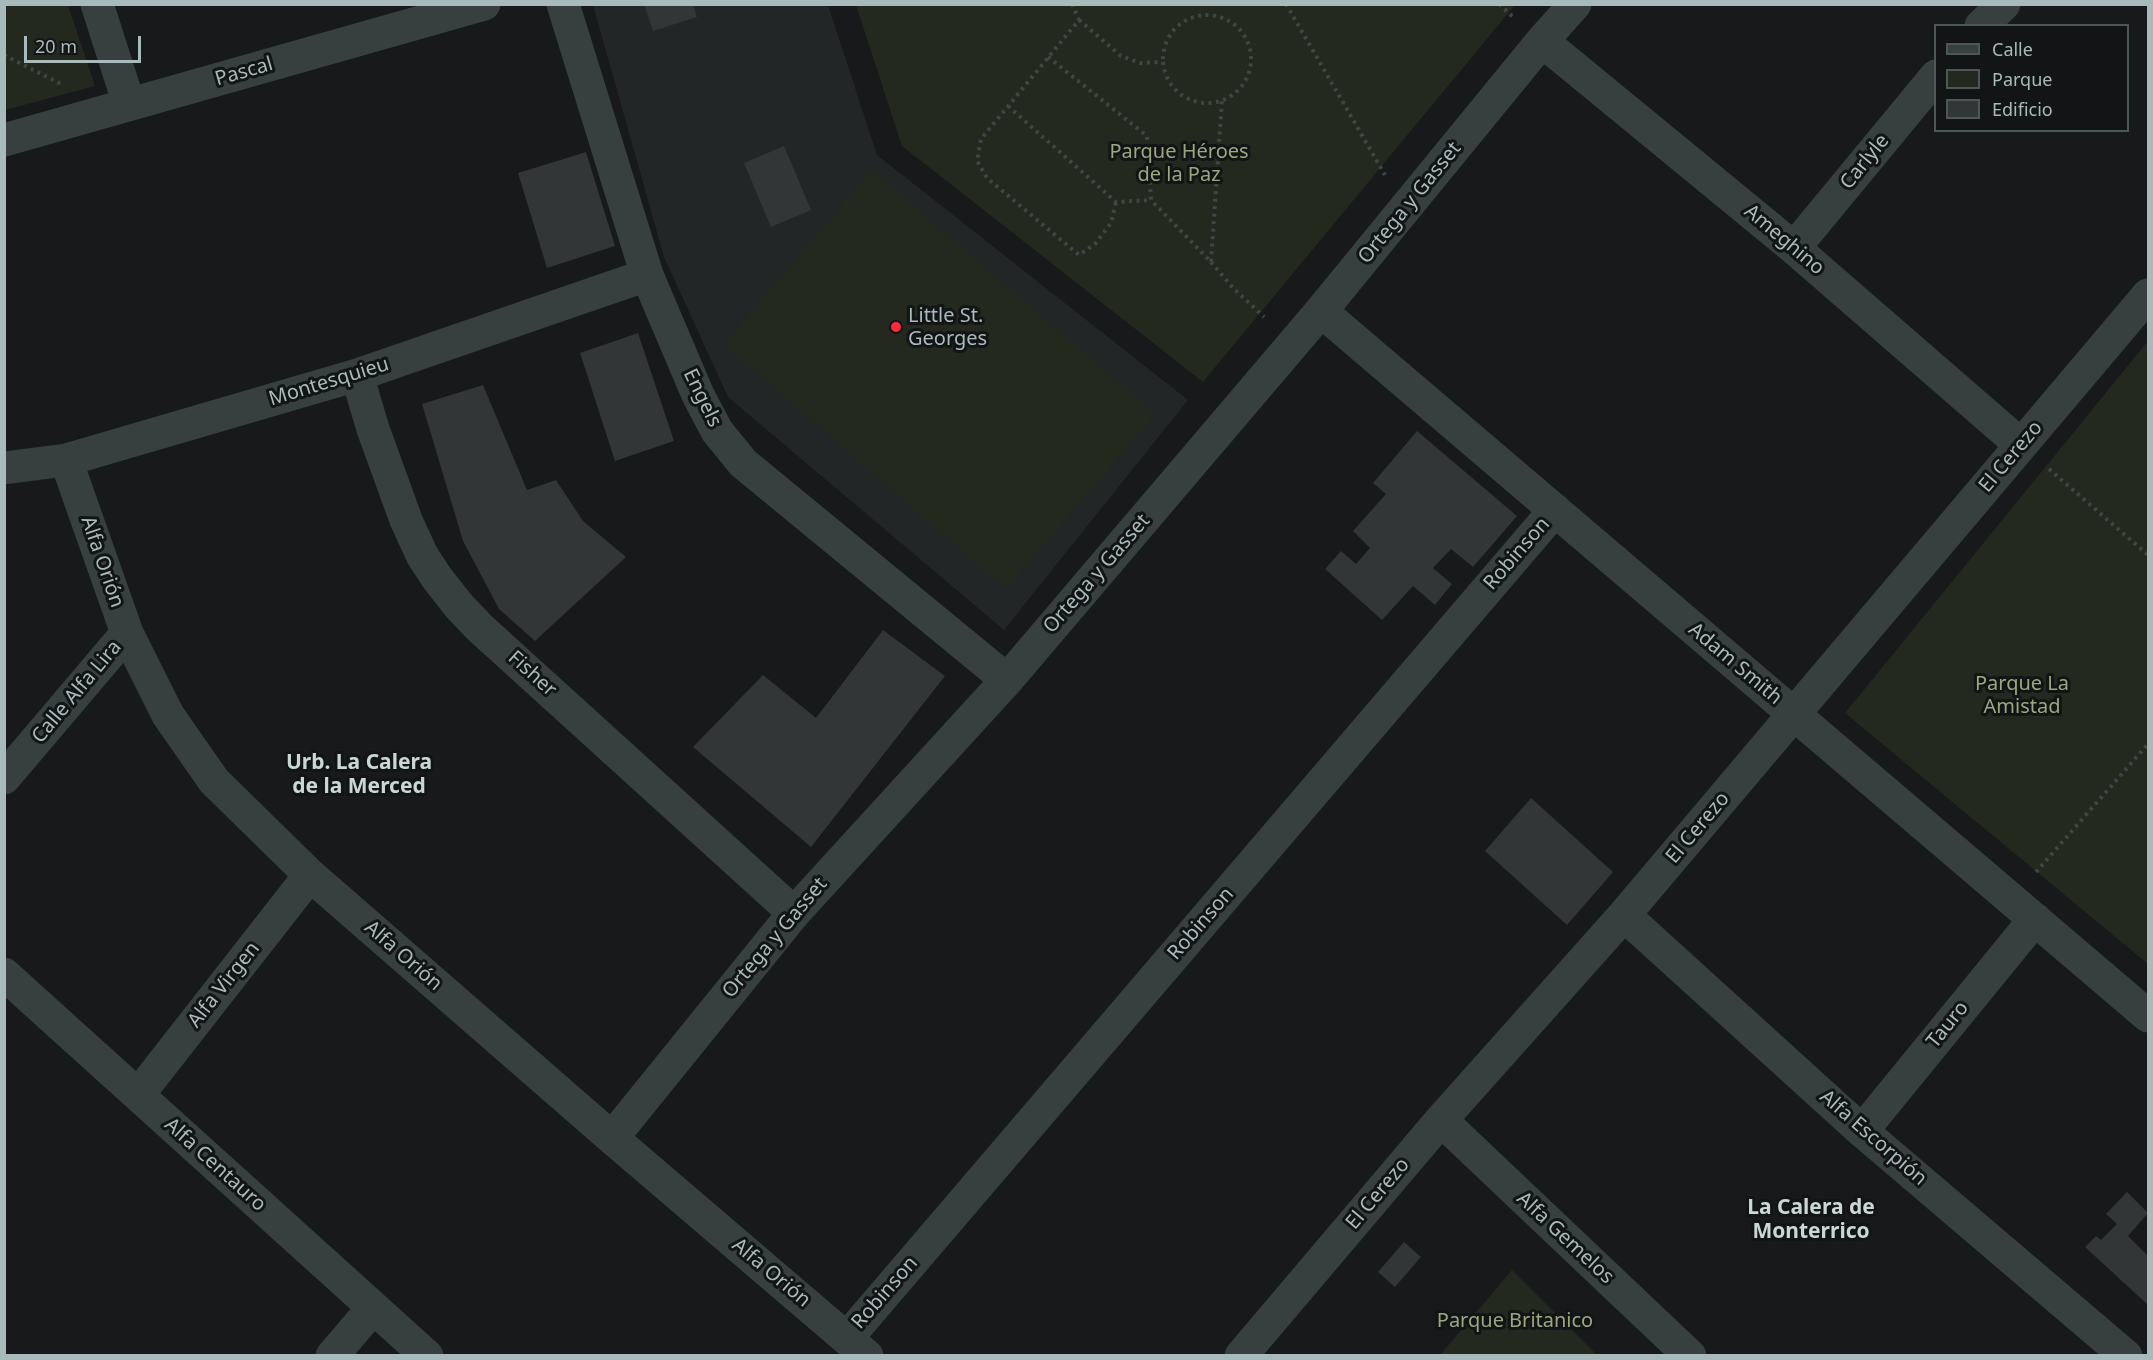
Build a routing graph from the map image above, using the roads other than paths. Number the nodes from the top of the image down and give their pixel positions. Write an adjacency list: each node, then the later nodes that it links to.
1 (97, 4): 9 (street)
2 (483, 4): 9 (street, Pascal)
3 (563, 4): 12 (street, Engels)
4 (1575, 4): 7 (street, Ortega y Gasset)
5 (2004, 4): 6 (street)
6 (1983, 24)
7 (1542, 41): 11 (street, Ameghino); 14 (street, Ortega y Gasset)
8 (1934, 77): 11 (street, Carlyle)
9 (121, 107): 10 (street, Pascal)
10 (4, 140)
11 (1794, 248): 16 (street, Ameghino)
12 (647, 275): 15 (street, Montesquieu); 21 (street, Engels)
13 (2148, 295): 16 (street, El Cerezo)
14 (1322, 311): 19 (street, Adam Smith); 21 (street, Ortega y Gasset)
15 (357, 375): 17 (street, Montesquieu); 26 (street, Fisher)
16 (2021, 445): 22 (street, El Cerezo)
17 (66, 460): 18 (street, Montesquieu); 20 (street, Alfa Orión)
18 (4, 468)
19 (1555, 510): 22 (street, Adam Smith); 35 (street, Robinson)
20 (127, 633): 23 (street, Calle Alfa Lira); 24 (street, Alfa Orión)
21 (1006, 680): 26 (street, Ortega y Gasset)
22 (1794, 713): 25 (street, Adam Smith); 27 (street, El Cerezo)
23 (4, 778)
24 (310, 875): 30 (street, Alfa Virgen); 33 (street, Alfa Orión)
25 (2023, 909): 29 (street, Adam Smith); 32 (street, Tauro)
26 (794, 913): 33 (street, Ortega y Gasset)
27 (1624, 915): 31 (street, El Cerezo); 32 (street, Alfa Escorpión)
28 (4, 974): 30 (street, Alfa Centauro)
29 (2148, 1016)
30 (138, 1095): 34 (street, Alfa Centauro)
31 (1441, 1120): 38 (street, El Cerezo); 39 (street, Alfa Gemelos)
32 (1862, 1131): 40 (street, Alfa Escorpión)
33 (612, 1138): 35 (street, Alfa Orión)
34 (373, 1308): 36 (street); 37 (street, Alfa Centauro)
35 (857, 1347)
36 (332, 1356)
37 (427, 1356)
38 (1241, 1356)
39 (1690, 1356)
40 (2126, 1356)

